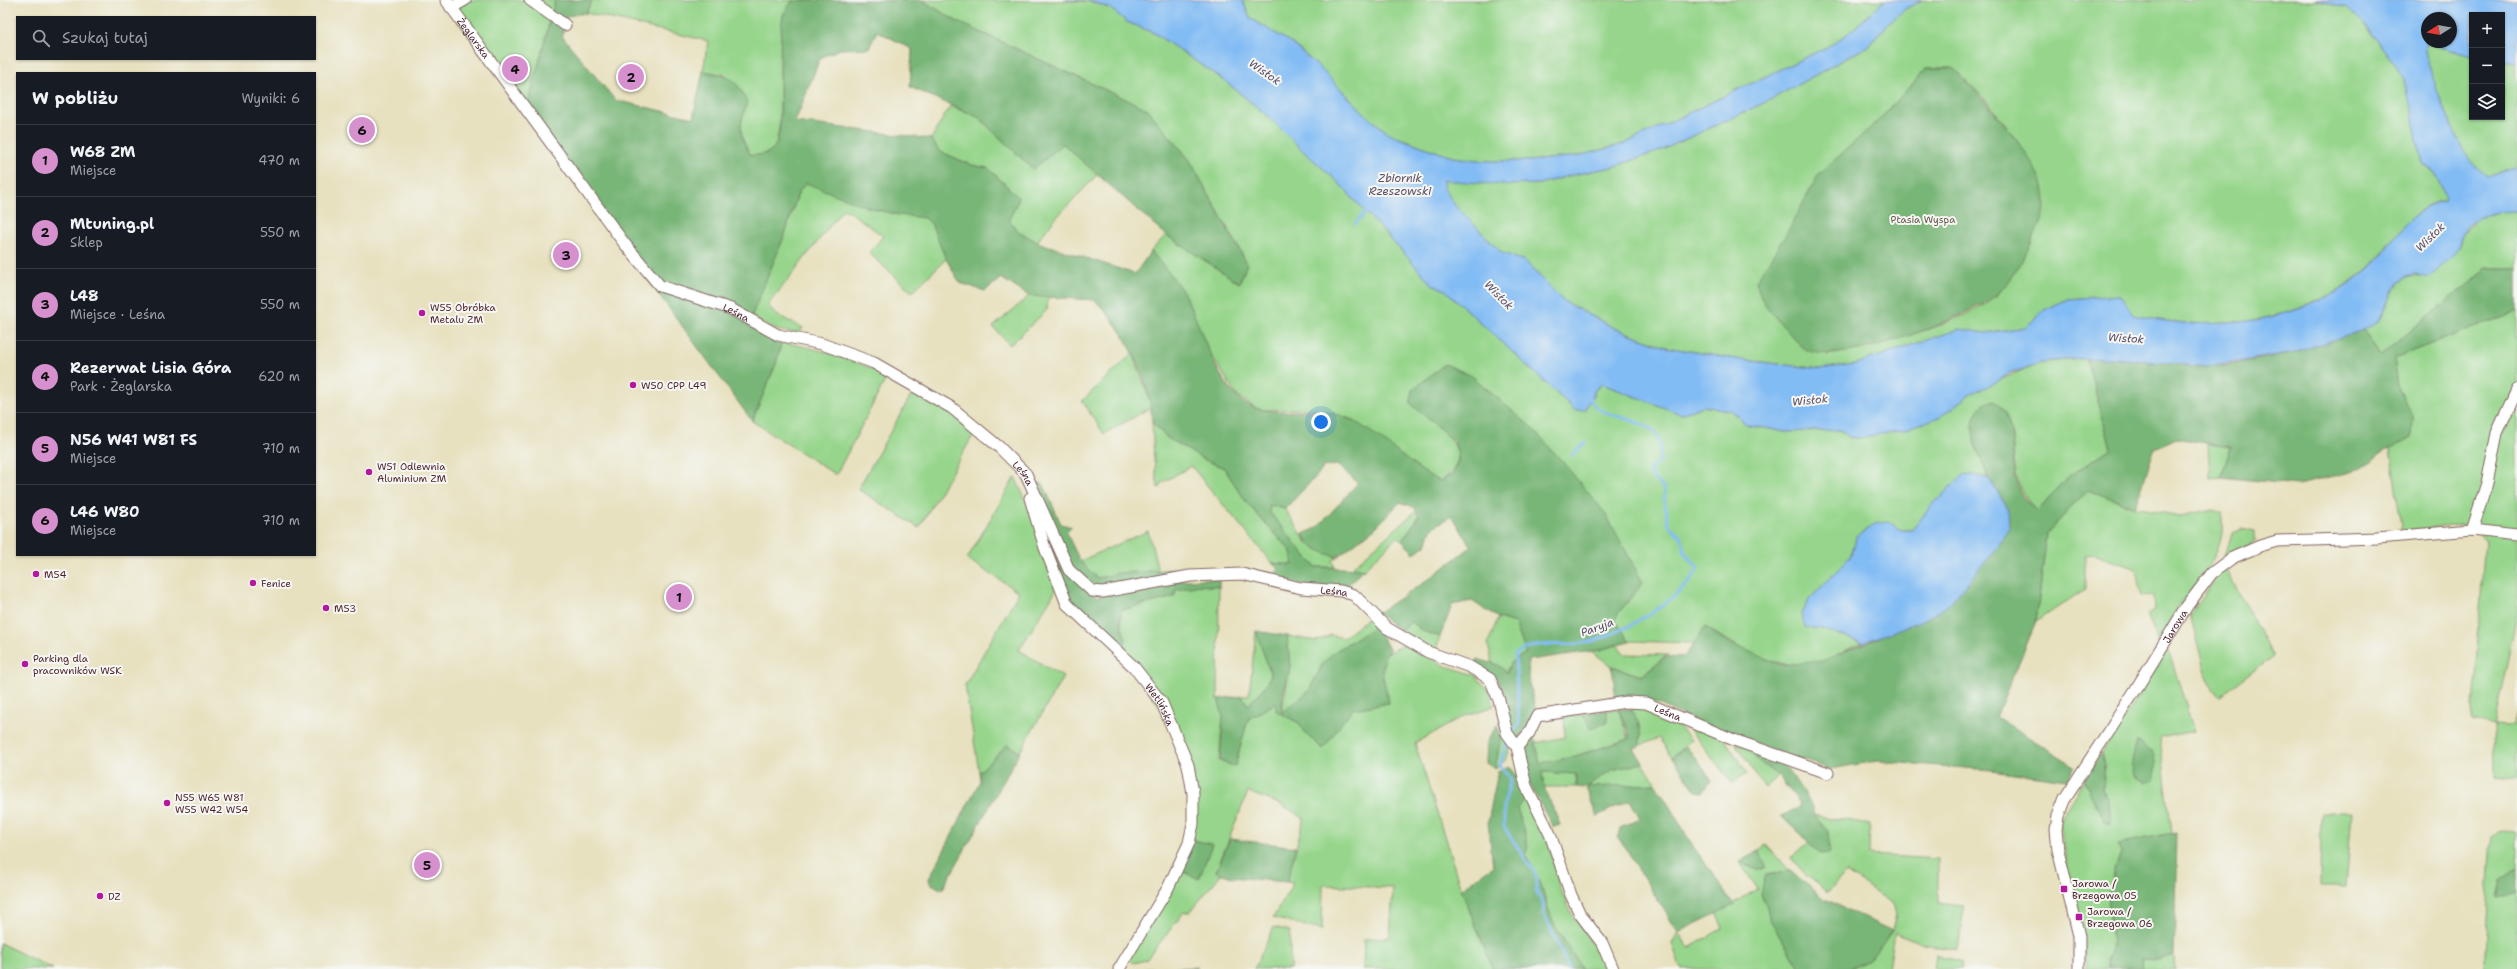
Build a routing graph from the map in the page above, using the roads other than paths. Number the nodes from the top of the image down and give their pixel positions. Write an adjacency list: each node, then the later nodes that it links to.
1 (464, 0): 3 (street, Żeglarska)
2 (530, 0): 4 (street)
3 (449, 4): 5 (street, Żeglarska)
4 (565, 25)
5 (524, 108): 7 (street, Leśna)
6 (2517, 389): 8 (street)
7 (1014, 461): 10 (street, Leśna); 12 (street, Wetlińska)
8 (2472, 530): 9 (street, Jarowa); 14 (street, Jarowa)
9 (2517, 535)
10 (1515, 745): 11 (street, Leśna); 13 (street, Leśna)
11 (1828, 773)
12 (1119, 969)
13 (1613, 969)
14 (2079, 969)

